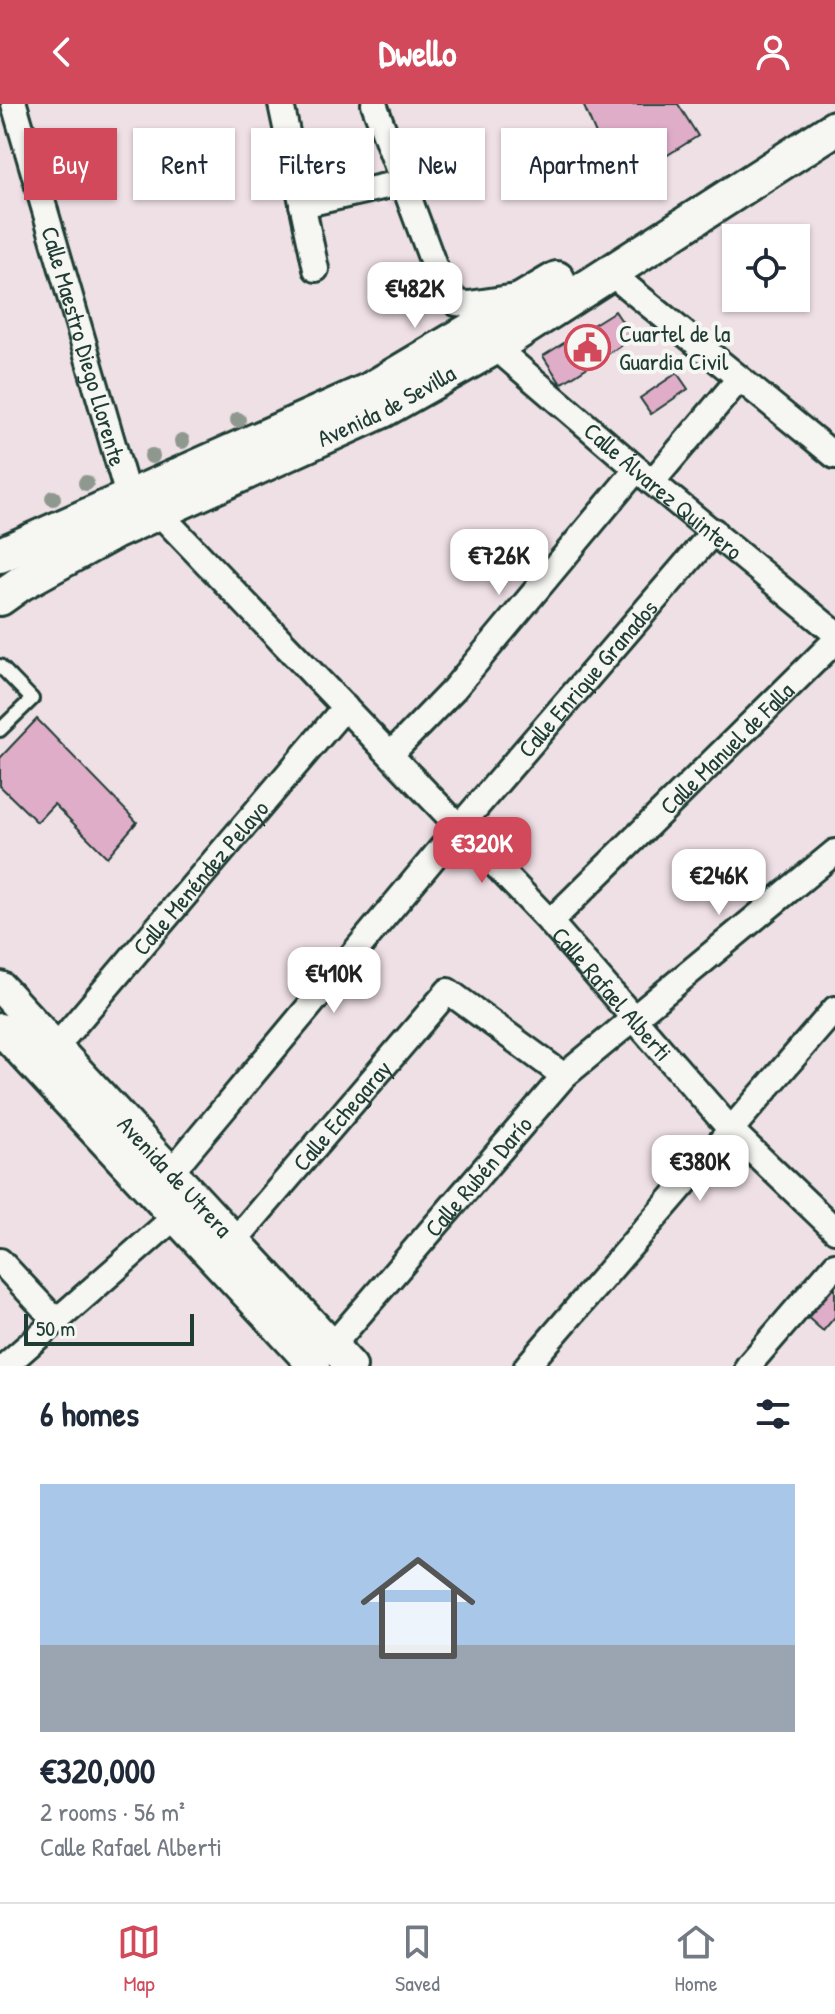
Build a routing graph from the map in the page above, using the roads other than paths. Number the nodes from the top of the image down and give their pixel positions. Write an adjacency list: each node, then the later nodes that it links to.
1 (14, 104): 17 (street, Calle Maestro Diego Llorente)
2 (281, 104): 9 (street)
3 (374, 104): 6 (street)
4 (830, 104): 12 (main road, Avenida de Sevilla)
5 (835, 128): 11 (main road, Avenida de Sevilla)
6 (390, 146)
7 (390, 185): 9 (street)
8 (410, 200): 12 (street)
9 (302, 205): 10 (street)
10 (316, 269)
11 (609, 272): 13 (main road, Avenida de Sevilla); 14 (street)
12 (534, 295): 13 (street); 17 (main road, Avenida de Sevilla)
13 (495, 347): 16 (street, Calle Álvarez Quintero); 18 (main road, Avenida de Sevilla)
14 (739, 379): 15 (street); 16 (street)
15 (835, 456)
16 (645, 476): 19 (street, Calle Álvarez Quintero); 27 (street)
17 (128, 496): 20 (main road, Avenida de Sevilla)
18 (158, 512): 21 (main road, Avenida de Sevilla); 25 (street, Calle Rafael Alberti)
19 (714, 531): 22 (street, Calle Álvarez Quintero); 28 (street, Calle Enrique Granados)
20 (0, 555)
21 (0, 598)
22 (835, 633)
23 (835, 641): 30 (street, Calle Manuel de Falla)
24 (0, 666): 26 (lane)
25 (345, 707): 27 (street, Calle Rafael Alberti); 35 (street, Calle Menéndez Pelayo)
26 (0, 730)
27 (392, 753): 28 (street, Calle Rafael Alberti)
28 (460, 826): 30 (street, Calle Rafael Alberti); 38 (street, Calle Enrique Granados)
29 (835, 852): 33 (street, Calle Rubén Darío)
30 (550, 922): 33 (street, Calle Rafael Alberti)
31 (0, 987): 35 (street, Avenida de Utrera)
32 (835, 1009): 37 (street)
33 (634, 1019): 36 (street, Calle Rubén Darío); 37 (street, Calle Rafael Alberti)
34 (0, 1029): 39 (street, Avenida de Utrera)
35 (55, 1048): 38 (street, Avenida de Utrera)
36 (564, 1076): 41 (street, Calle Echegaray); 45 (street, Calle Rubén Darío)
37 (731, 1130): 40 (street, Calle Rafael Alberti); 47 (street)
38 (171, 1172): 41 (street, Avenida de Utrera)
39 (176, 1216): 44 (street); 45 (street, Avenida de Utrera)
40 (835, 1230)
41 (235, 1240): 45 (street, Avenida de Utrera)
42 (0, 1261): 44 (street)
43 (835, 1265): 48 (street)
44 (56, 1321): 46 (street)
45 (316, 1359)
46 (5, 1366)
47 (527, 1366)
48 (748, 1366)

